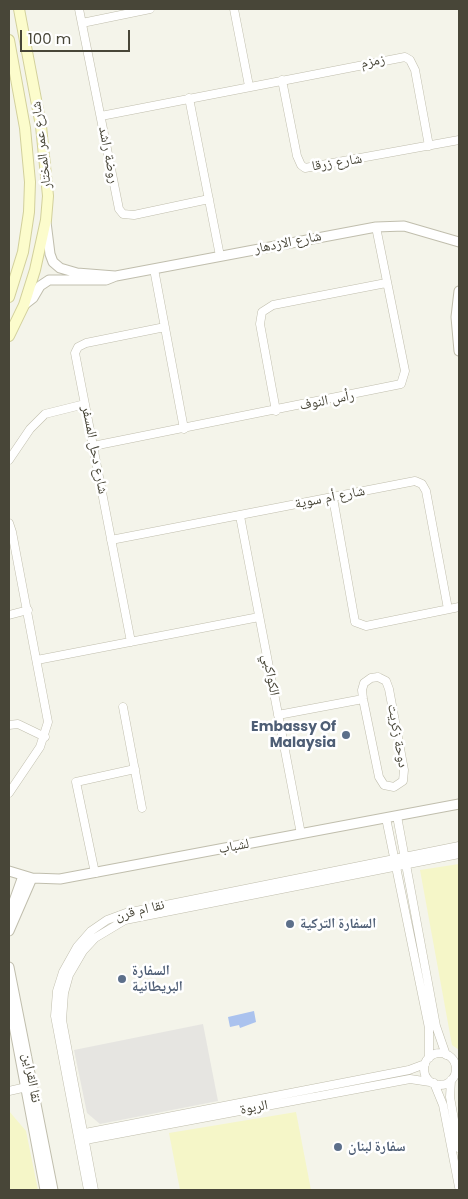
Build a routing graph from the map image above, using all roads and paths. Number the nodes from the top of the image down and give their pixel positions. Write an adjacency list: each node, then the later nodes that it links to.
1 (19, 9): 14 (main road, شارع عمر المختار)
2 (79, 9): 5 (street, روضة راشد)
3 (150, 9): 5 (street)
4 (234, 9): 8 (street)
5 (82, 23): 10 (street, روضة راشد)
6 (9, 40): 22 (main road, شارع عمر المختار)
7 (282, 80): 8 (street, زمزم); 12 (street, شارع زرقا); 12 (street, زمزم)
8 (249, 86): 9 (street, زمزم)
9 (190, 98): 10 (street, زمزم); 13 (street)
10 (101, 116): 13 (street, روضة راشد)
11 (459, 140): 12 (street, شارع زرقا)
12 (429, 146)
13 (209, 199): 17 (street)
14 (46, 220): 19 (street, شارع الازدهار); 23 (main road, شارع عمر المختار)
15 (376, 227): 16 (street, شارع الازدهار); 17 (street, شارع الازدهار); 20 (street, رأس النوف)
16 (459, 242)
17 (220, 256): 18 (street, شارع الازدهار)
18 (154, 269): 19 (street, شارع الازدهار); 24 (street)
19 (116, 276): 23 (street, شارع الازدهار)
20 (386, 283): 28 (street); 28 (street, رأس النوف)
21 (459, 291): 26 (street)
22 (9, 297)
23 (24, 305): 25 (main road, شارع عمر المختار)
24 (165, 327): 27 (street, شارع دحل المسفر); 29 (street)
25 (9, 336)
26 (459, 351)
27 (85, 404): 30 (street, شارع دحل المسفر); 31 (street)
28 (276, 411): 29 (street, رأس النوف)
29 (184, 429): 30 (street, رأس النوف)
30 (93, 446): 35 (street, شارع دحل المسفر)
31 (9, 460)
32 (333, 498): 33 (street, شارع أم سوية); 37 (street, شارع أم سوية); 37 (street)
33 (240, 516): 35 (street, شارع أم سوية); 40 (street, الكواكبي)
34 (9, 523): 38 (street)
35 (111, 540): 41 (street, شارع دحل المسفر)
36 (459, 607): 37 (street)
37 (448, 609)
38 (28, 610): 39 (street); 42 (street)
39 (9, 614)
40 (259, 618): 41 (street); 45 (street, الكواكبي)
41 (131, 642): 42 (street)
42 (37, 660): 47 (street)
43 (363, 699): 43 (street, دوحة زكريت); 45 (street)
44 (123, 707): 48 (street)
45 (278, 715): 54 (street, الكواكبي)
46 (9, 725): 47 (street)
47 (45, 737): 49 (street)
48 (135, 769): 51 (street); 61 (street)
49 (9, 794)
50 (459, 804): 52 (street, لشباب)
51 (142, 808)
52 (397, 816): 53 (street, لشباب); 57 (street)
53 (386, 818): 54 (street, لشباب); 58 (street)
54 (301, 834): 61 (street, لشباب)
55 (459, 846): 57 (street, نقا ام قرن)
56 (459, 854): 59 (street, نقا ام قرن)
57 (404, 856): 58 (street, نقا ام قرن); 59 (street)
58 (394, 858): 59 (street); 74 (street, نقا ام قرن)
59 (401, 866): 67 (street); 69 (street); 74 (street, نقا ام قرن)
60 (9, 871): 62 (street, لشباب)
61 (96, 873): 62 (street, لشباب)
62 (28, 877): 63 (street); 64 (street)
63 (9, 915)
64 (9, 931)
65 (9, 966): 72 (street, نقا القراين)
66 (9, 999): 72 (street, نقا القراين)
67 (447, 1055): 68 (street); 69 (street); 70 (street)
68 (459, 1059)
69 (427, 1061): 71 (street); 74 (street, الربوة)
70 (455, 1076): 71 (street); 75 (street)
71 (432, 1082): 74 (street, الربوة); 76 (street)
72 (30, 1087): 73 (street); 77 (street, نقا القراين); 78 (street, نقا القراين)
73 (9, 1091)
74 (81, 1138): 79 (street, نقا ام قرن); 80 (street, نقا ام قرن)
75 (459, 1148)
76 (459, 1187)
77 (45, 1190)
78 (53, 1190)
79 (88, 1190)
80 (94, 1190)

